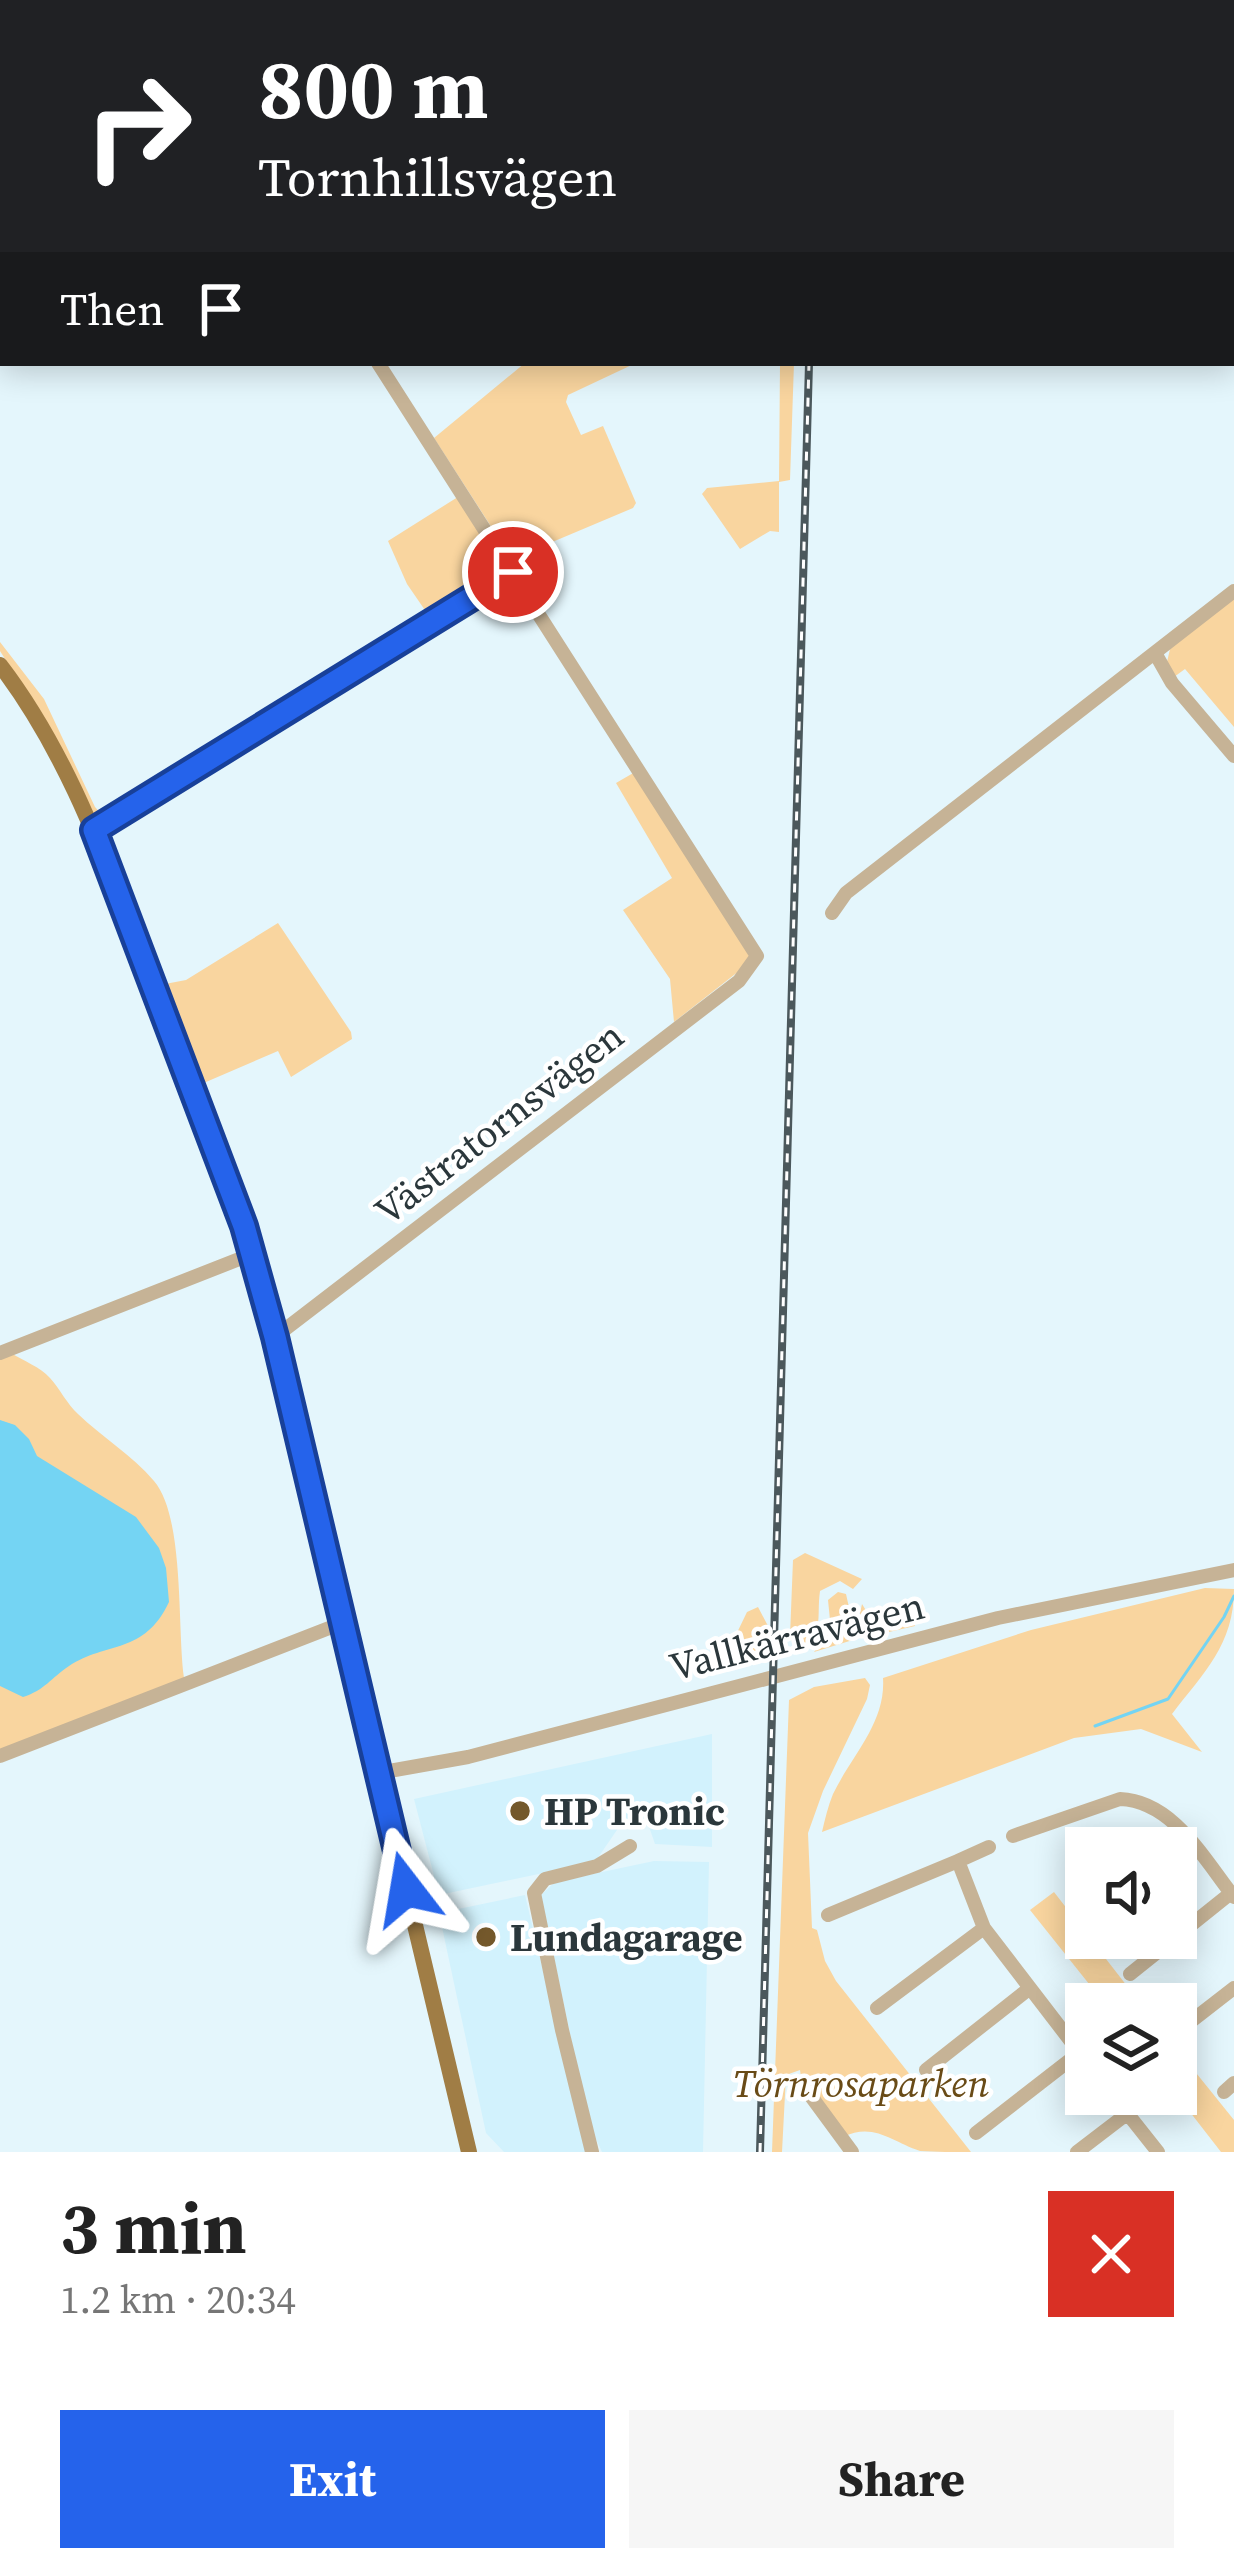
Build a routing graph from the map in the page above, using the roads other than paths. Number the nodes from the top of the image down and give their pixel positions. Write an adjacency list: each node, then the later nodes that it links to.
1 (380, 366): 2 (street)
2 (513, 572): 7 (street); 10 (street, Västratornsvägen)
3 (1234, 591): 4 (street)
4 (1155, 653): 6 (street); 8 (street)
5 (0, 665): 7 (main road)
6 (1234, 756)
7 (94, 830): 9 (main road)
8 (832, 913)
9 (252, 1254): 10 (main road); 11 (street)
10 (275, 1337): 13 (main road)
11 (0, 1353)
12 (1234, 1570): 15 (street, Vallkärravägen)
13 (341, 1623): 14 (street); 15 (main road)
14 (0, 1756)
15 (378, 1773): 39 (main road)
16 (1177, 1827): 17 (street)
17 (1013, 1836)
18 (630, 1846): 40 (street)
19 (989, 1847): 21 (street)
20 (1197, 1850): 22 (street)
21 (958, 1861): 23 (street); 25 (street)
22 (1233, 1895): 24 (street)
23 (828, 1916)
24 (1197, 1921)
25 (984, 1928): 28 (street); 30 (street)
26 (1148, 1959): 27 (street)
27 (1130, 1974)
28 (1030, 1988): 32 (street); 34 (street)
29 (1234, 1988): 31 (street)
30 (877, 2008)
31 (1197, 2017)
32 (1065, 2034)
33 (1065, 2069): 38 (street)
34 (926, 2070)
35 (802, 2084): 41 (street)
36 (1125, 2115): 42 (street)
37 (1130, 2115): 43 (street)
38 (976, 2133)
39 (469, 2152)
40 (592, 2152)
41 (852, 2152)
42 (1077, 2152)
43 (1158, 2152)

